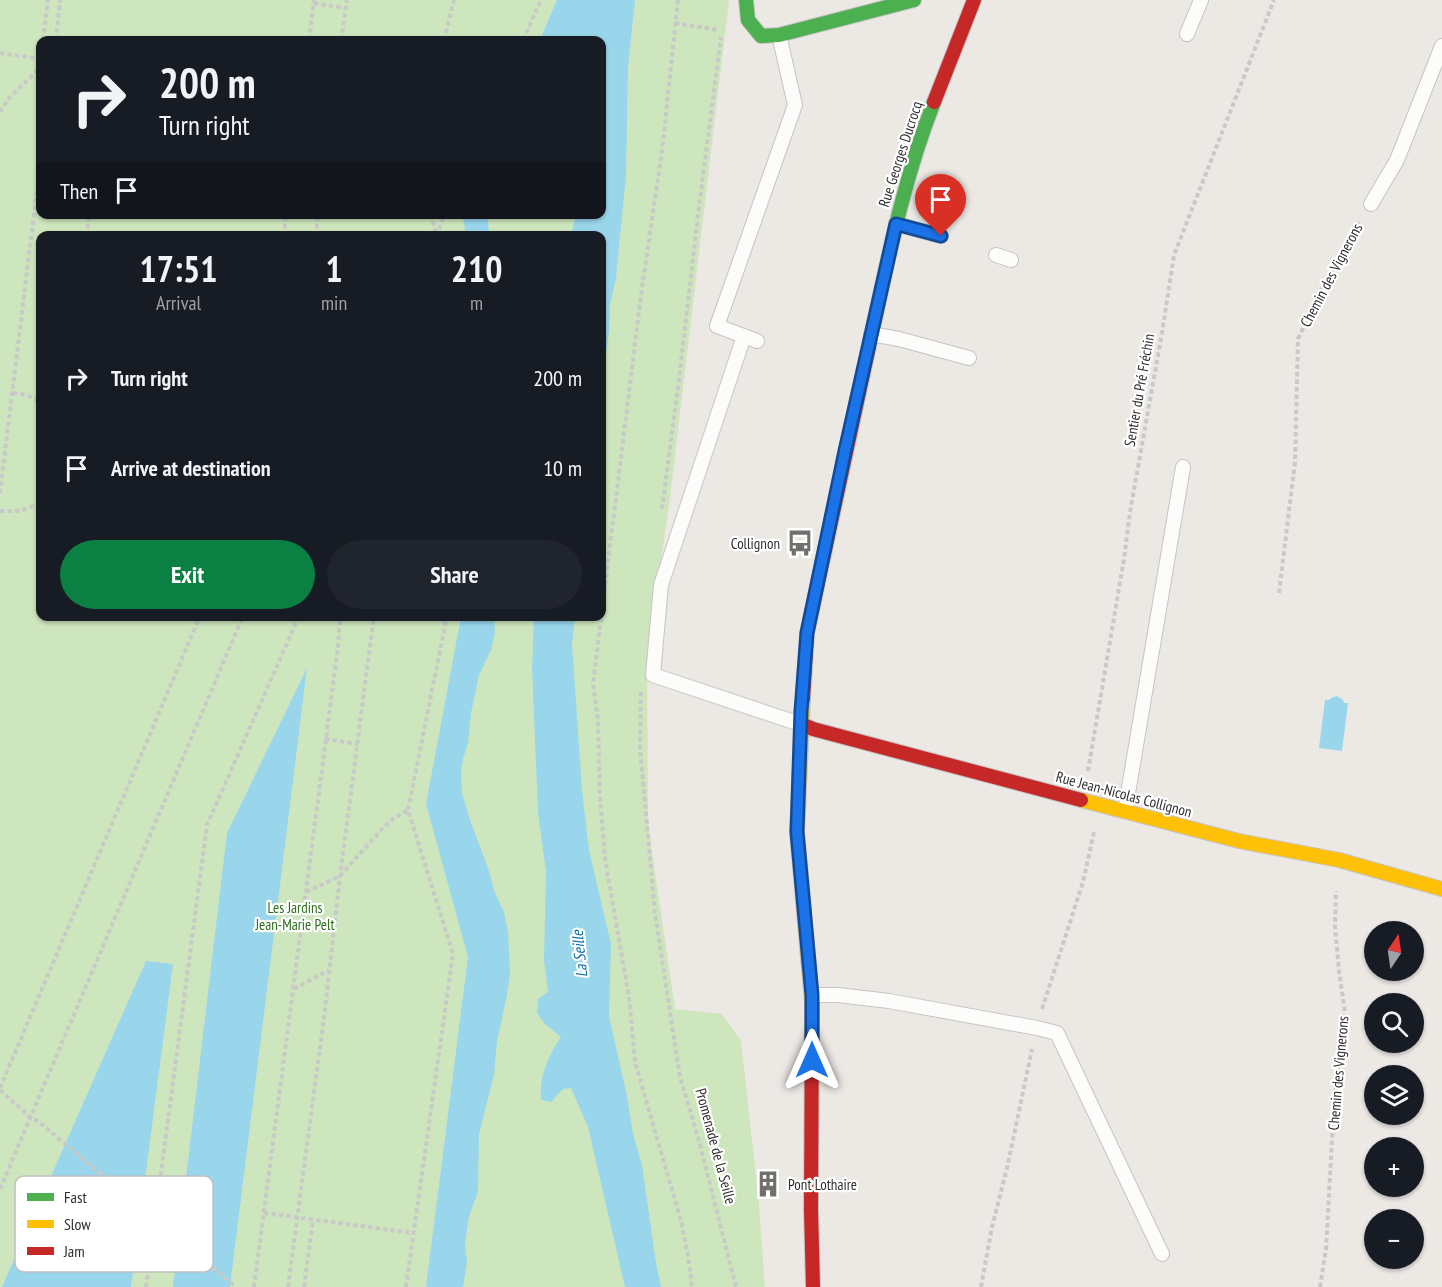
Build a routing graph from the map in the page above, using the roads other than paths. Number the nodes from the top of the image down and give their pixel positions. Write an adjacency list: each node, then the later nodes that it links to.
1 (746, 0): 6 (street)
2 (914, 0): 6 (street)
3 (974, 0): 9 (street, Rue Georges Ducrocq)
4 (1201, 0): 5 (lane)
5 (1188, 34)
6 (779, 35): 16 (lane)
7 (1442, 46): 8 (lane)
8 (1371, 204)
9 (896, 224): 10 (lane); 13 (street, Rue Georges Ducrocq)
10 (941, 236)
11 (996, 255): 12 (lane)
12 (1011, 260)
13 (871, 334): 14 (lane); 16 (street, Rue Georges Ducrocq)
14 (969, 358)
15 (1183, 467): 17 (lane)
16 (801, 724): 17 (street, Rue Jean-Nicolas Collignon); 19 (street, Rue Georges Ducrocq)
17 (1125, 812): 18 (street, Rue Jean-Nicolas Collignon)
18 (1442, 889)
19 (812, 995): 20 (lane); 21 (street, Rue Georges Ducrocq)
20 (1162, 1254)
21 (813, 1287)

